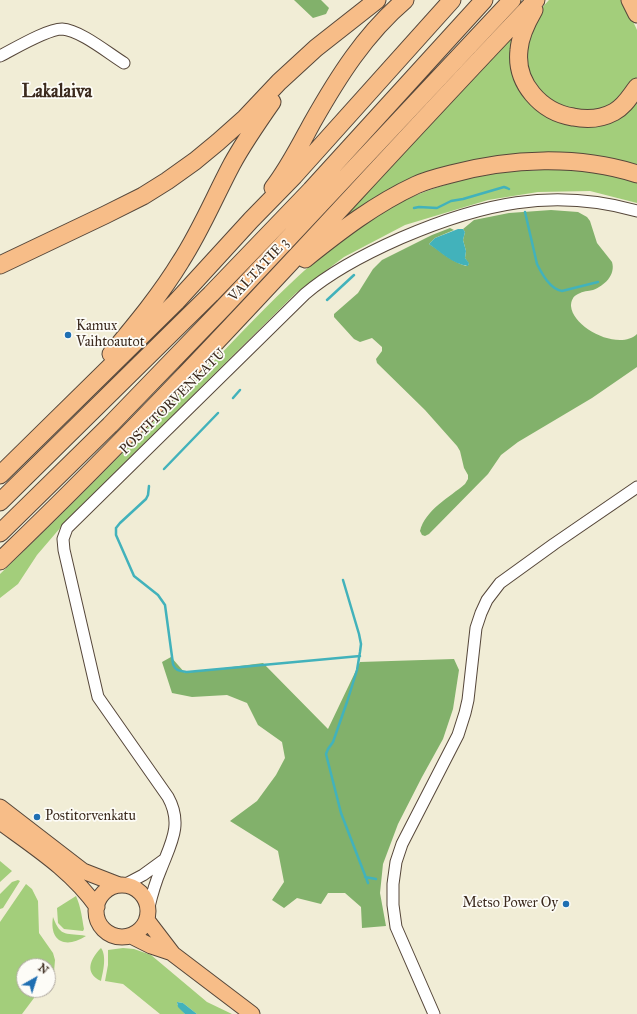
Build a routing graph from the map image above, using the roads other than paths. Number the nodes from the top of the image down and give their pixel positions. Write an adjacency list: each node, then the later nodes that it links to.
1 (377, 0): 10 (highway)
2 (406, 0): 16 (highway)
3 (452, 0): 16 (highway)
4 (484, 0): 22 (highway, VALTATIE 3)
5 (512, 0): 23 (highway, VALTATIE 3)
6 (536, 0): 18 (highway)
7 (539, 0): 13 (highway)
8 (630, 0): 9 (highway)
9 (637, 14)
10 (337, 32): 17 (highway); 19 (highway)
11 (0, 56): 12 (street)
12 (124, 63)
13 (637, 87)
14 (637, 174): 18 (highway)
15 (637, 211): 27 (street, POSTITORVENKATU)
16 (251, 220): 19 (highway)
17 (0, 265)
18 (225, 332): 24 (highway)
19 (79, 397): 20 (highway)
20 (0, 475)
21 (637, 487): 34 (street)
22 (0, 502)
23 (0, 533)
24 (0, 561)
25 (0, 808): 28 (main road)
26 (0, 822): 29 (main road)
27 (165, 858): 28 (street, POSTITORVENKATU); 30 (street, POSTITORVENKATU)
28 (122, 885): 29 (main road); 30 (main road)
29 (96, 907): 31 (main road)
30 (148, 914): 31 (main road); 32 (main road)
31 (130, 936): 32 (main road)
32 (173, 954): 33 (main road)
33 (252, 1014)
34 (434, 1014)

